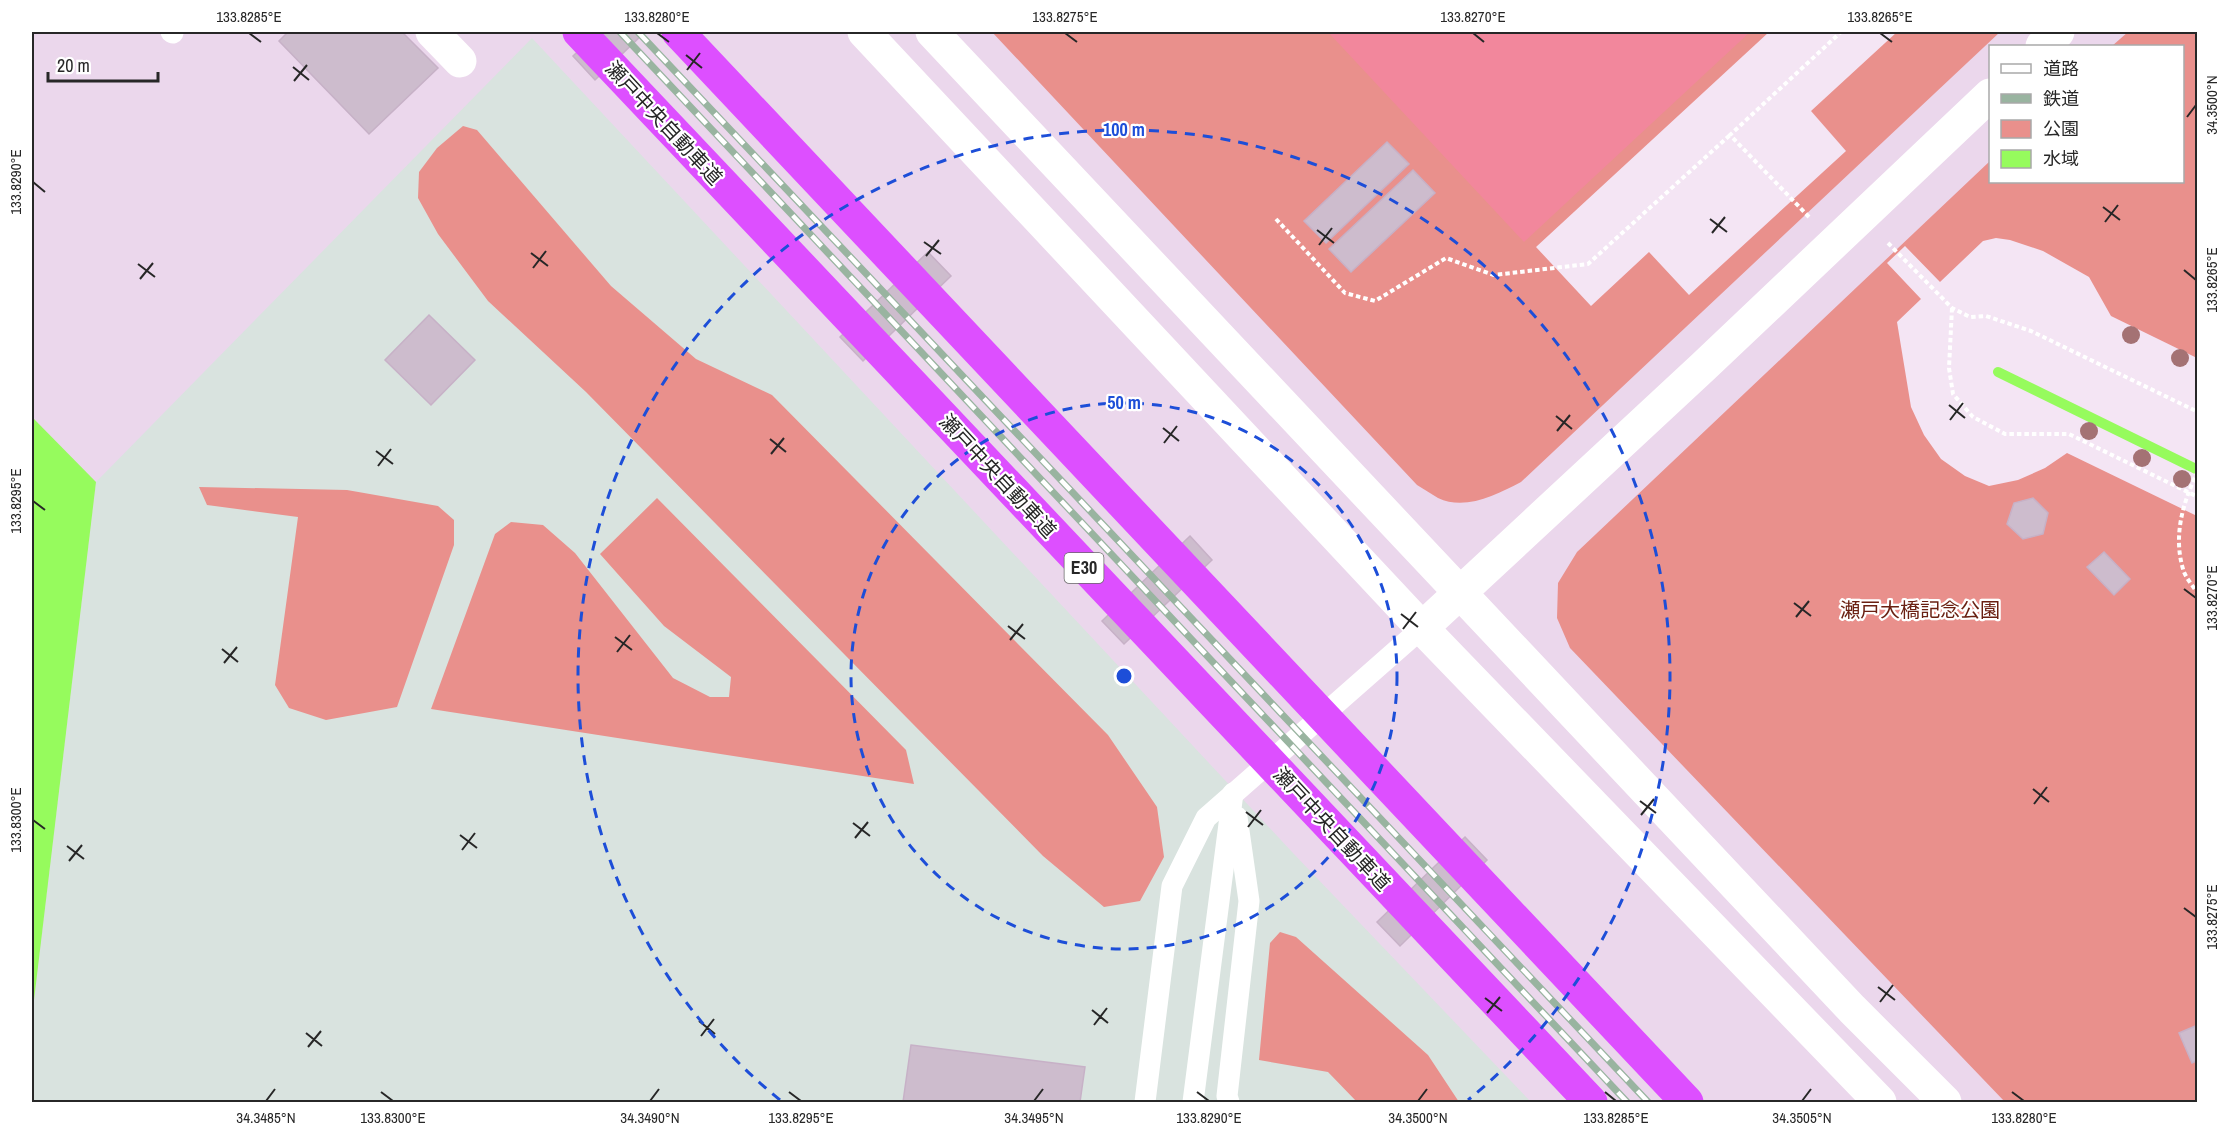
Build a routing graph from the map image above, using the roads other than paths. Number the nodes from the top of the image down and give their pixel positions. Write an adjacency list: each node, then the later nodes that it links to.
1 (432, 32): 8 (street)
2 (579, 32): 16 (highway, 瀬戸中央自動車道 / E30)
3 (678, 32): 17 (highway)
4 (864, 32): 11 (street)
5 (932, 32): 10 (street)
6 (2058, 32): 7 (street)
7 (2043, 45)
8 (460, 61)
9 (1989, 96): 10 (street)
10 (1459, 593): 11 (street); 19 (street)
11 (1422, 628): 12 (lane); 18 (street)
12 (1233, 793): 13 (lane); 14 (lane); 15 (lane)
13 (1231, 1101)
14 (1145, 1102)
15 (1193, 1102)
16 (1591, 1102)
17 (1687, 1102)
18 (1880, 1102)
19 (1945, 1102)

